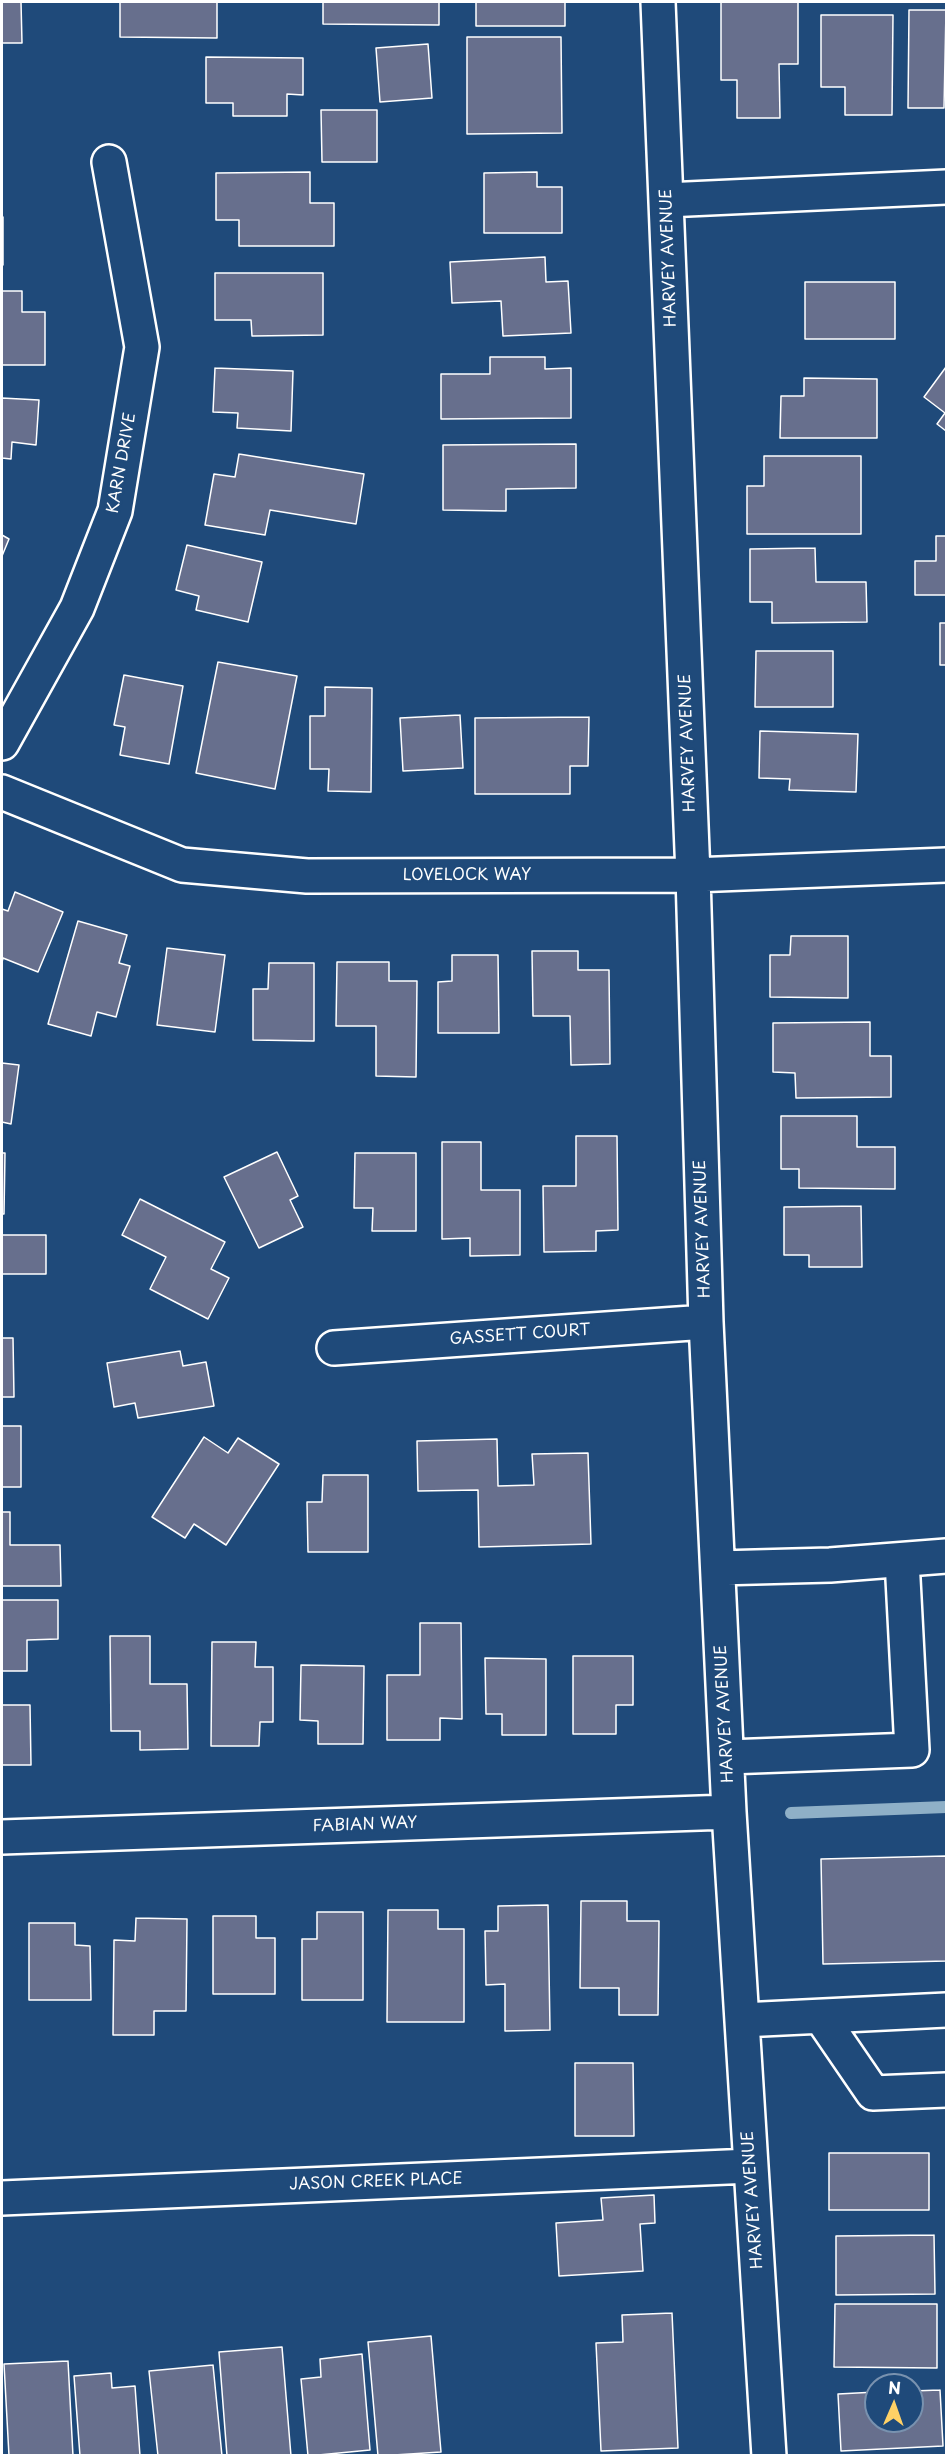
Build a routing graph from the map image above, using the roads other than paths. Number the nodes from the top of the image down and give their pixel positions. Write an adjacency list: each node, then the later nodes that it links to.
1 (658, 2): 4 (street, HARVEY AVENUE)
2 (110, 162): 5 (street, KARN DRIVE)
3 (946, 187): 4 (street)
4 (666, 201): 8 (street, HARVEY AVENUE)
5 (2, 743)
6 (2, 792): 8 (street, LOVELOCK WAY)
7 (946, 865): 8 (street, LOVELOCK WAY)
8 (693, 874): 9 (street, HARVEY AVENUE)
9 (706, 1322): 10 (street, GASSETT COURT); 13 (street, HARVEY AVENUE)
10 (334, 1348)
11 (946, 1556): 12 (street)
12 (902, 1560): 13 (street); 14 (street)
13 (718, 1568): 14 (street, HARVEY AVENUE)
14 (728, 1757): 15 (street, HARVEY AVENUE)
15 (729, 1812): 16 (street, FABIAN WAY); 19 (street, HARVEY AVENUE)
16 (2, 1837)
17 (946, 2010): 18 (street)
18 (821, 2017): 19 (street); 20 (street)
19 (742, 2020): 21 (street, HARVEY AVENUE)
20 (946, 2090)
21 (751, 2166): 22 (street, JASON CREEK PLACE); 23 (street, HARVEY AVENUE)
22 (2, 2198)
23 (769, 2456)

